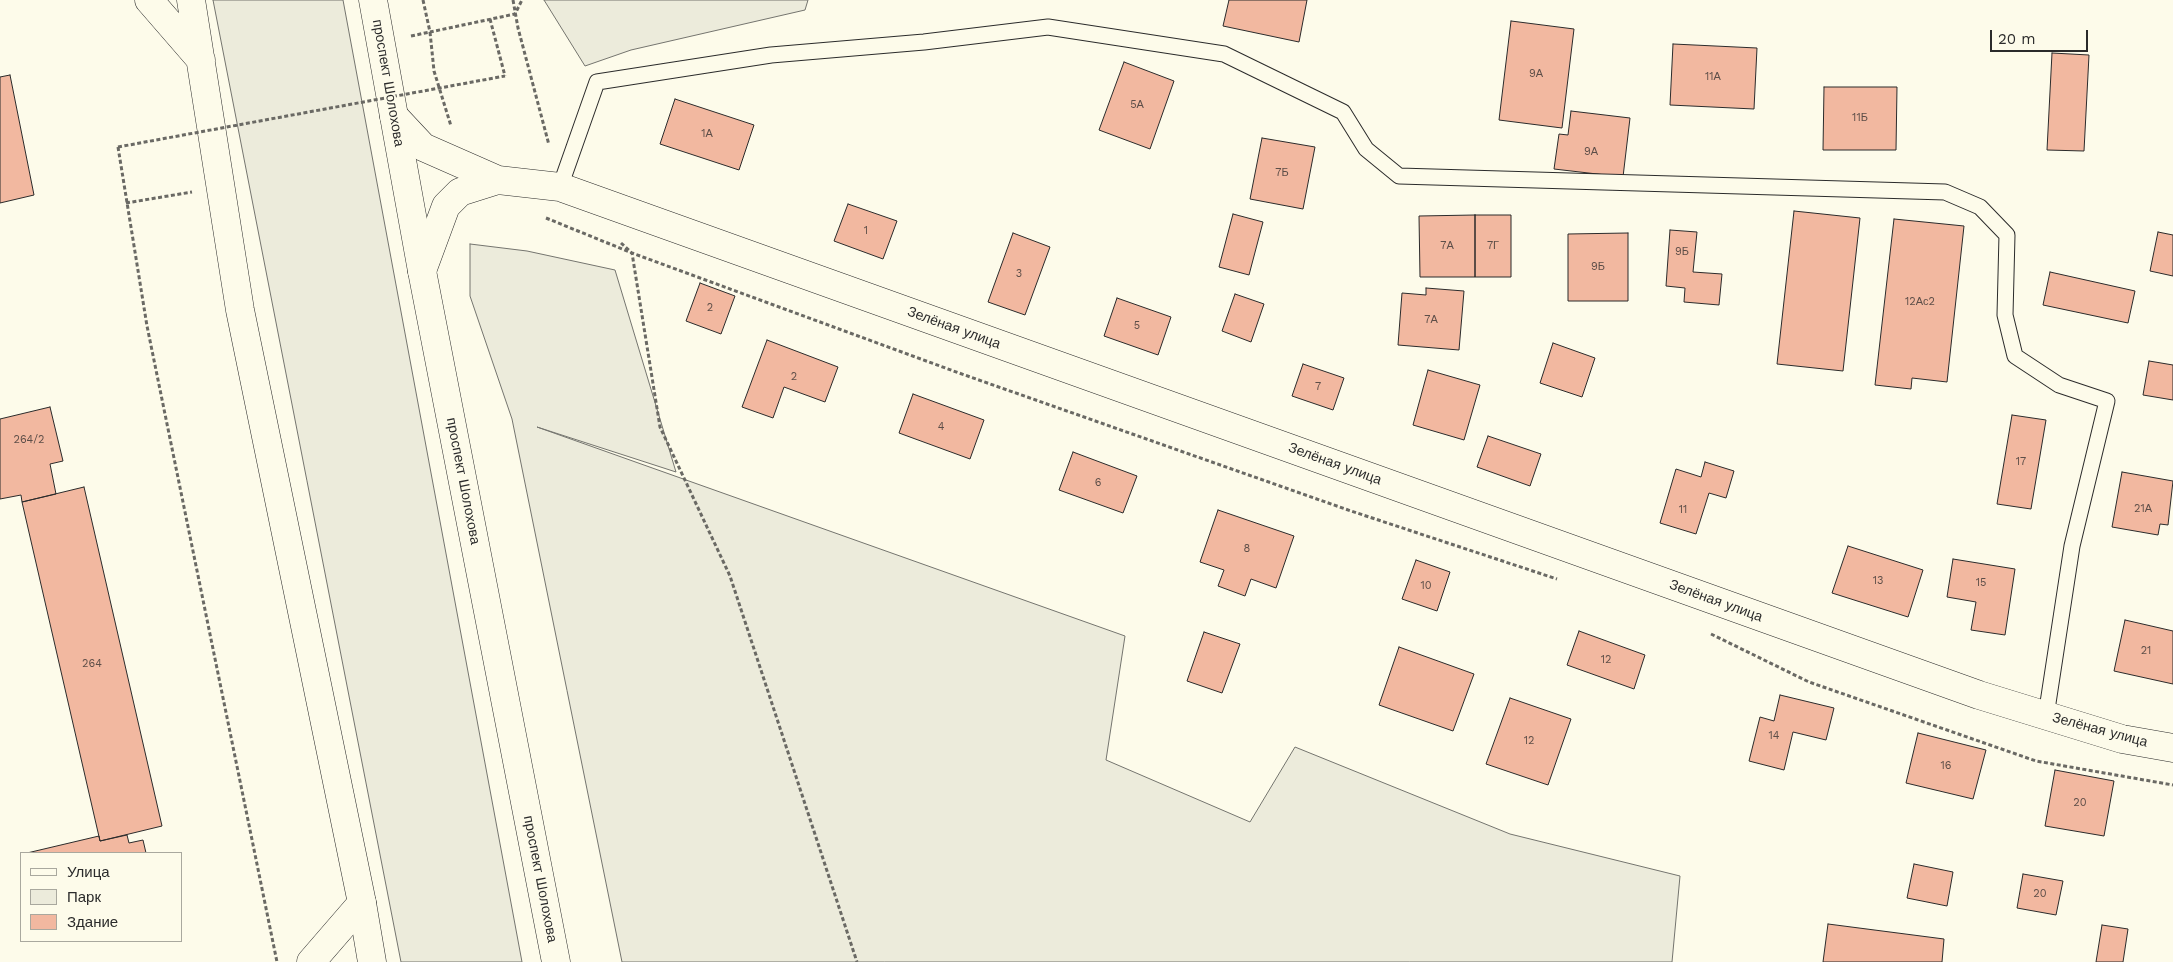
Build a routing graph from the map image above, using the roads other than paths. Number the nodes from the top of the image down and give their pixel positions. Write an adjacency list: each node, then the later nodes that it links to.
1 (149, 0): 4 (street)
2 (191, 0): 4 (street)
3 (373, 0): 5 (street, проспект Шолохова)
4 (201, 60): 11 (street)
5 (394, 116): 6 (street, Зелёная улица); 8 (street, проспект Шолохова)
6 (498, 180): 7 (street, Зелёная улица); 8 (street, Зелёная улица)
7 (560, 187): 9 (street, Зелёная улица); 9 (lane)
8 (422, 271): 14 (street, проспект Шолохова)
9 (2046, 716): 10 (street, Зелёная улица)
10 (2173, 748)
11 (362, 903): 12 (street); 13 (street)
12 (311, 962)
13 (372, 962)
14 (556, 962)

